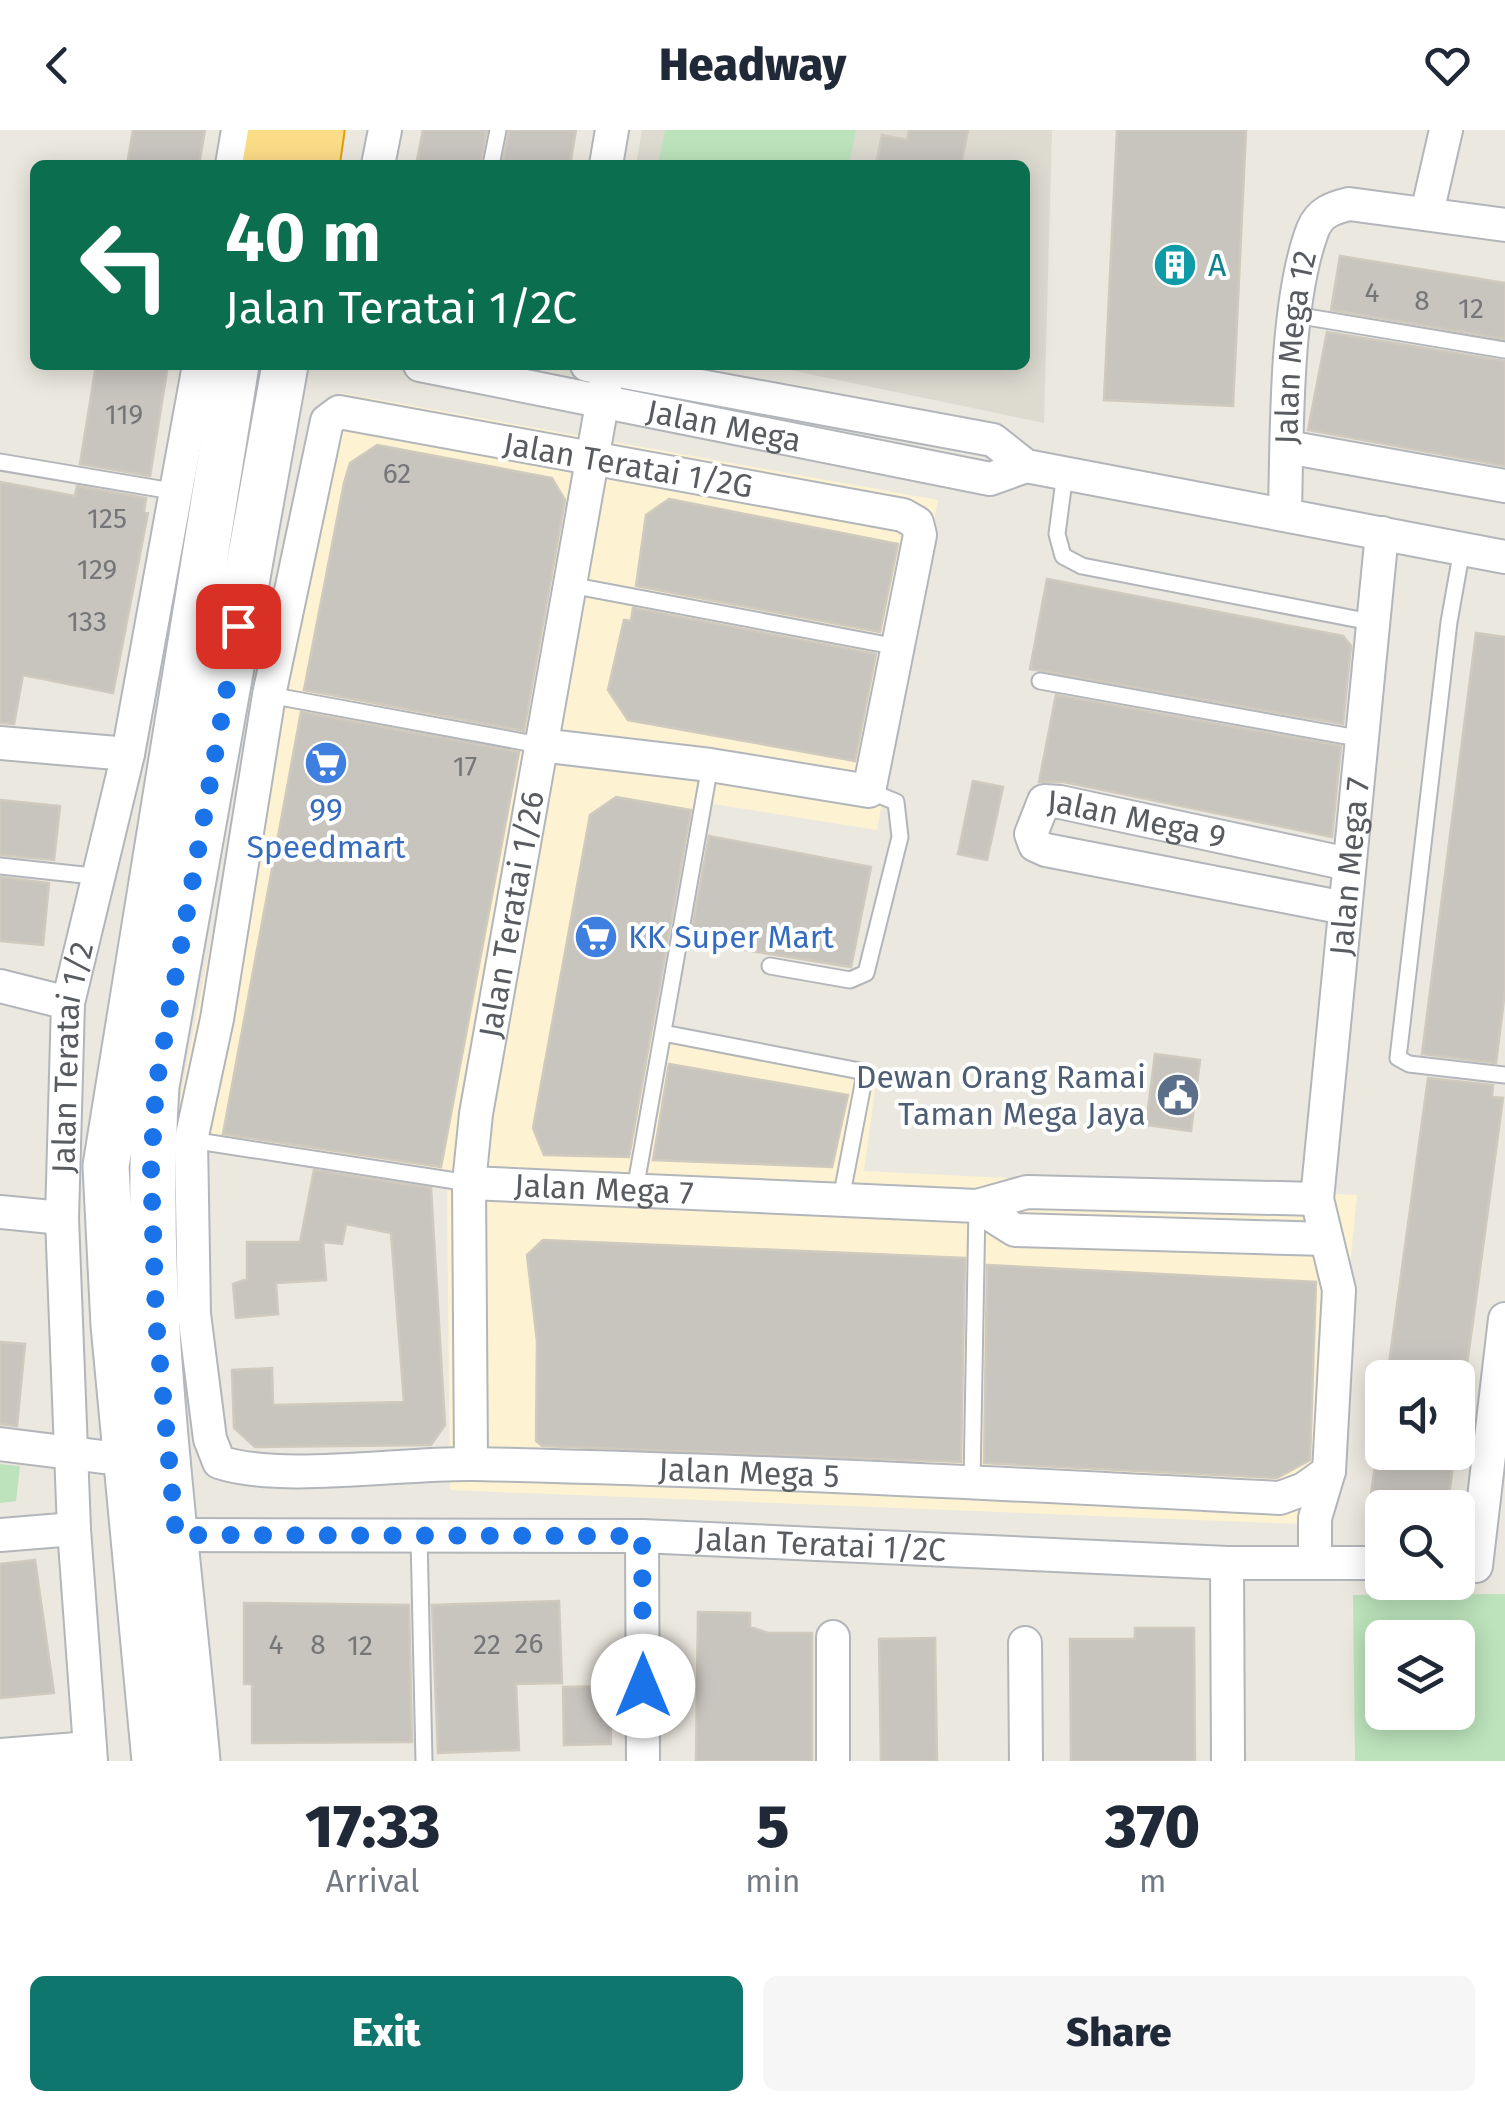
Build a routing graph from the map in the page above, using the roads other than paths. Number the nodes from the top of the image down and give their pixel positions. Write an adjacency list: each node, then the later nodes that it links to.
1 (238, 130): 9 (street)
2 (276, 130): 10 (highway)
3 (316, 130): 11 (highway)
4 (336, 130): 12 (street)
5 (385, 130): 13 (street)
6 (498, 130): 14 (lane)
7 (612, 130): 15 (street)
8 (1446, 130): 16 (street)
9 (233, 160)
10 (271, 160)
11 (311, 160)
12 (328, 160)
13 (379, 160)
14 (492, 160)
15 (607, 160)
16 (1427, 212): 17 (street); 18 (street, Jalan Mega 12)
17 (1505, 225)
18 (1295, 315): 19 (lane); 28 (street, Jalan Mega 12)
19 (1505, 350)
20 (198, 370): 34 (street, Jalan Teratai 1/2)
21 (235, 370): 69 (main road, Jalan Teratai 1/2)
22 (283, 370): 69 (main road, Jalan Teratai 1/2)
23 (443, 370): 26 (street, Jalan Mega)
24 (598, 370): 26 (street, Jalan Teratai 1/26)
25 (614, 370): 31 (street, Jalan Mega)
26 (602, 404): 29 (street, Jalan Teratai 1/26); 31 (street, Jalan Mega)
27 (338, 412): 29 (street, Jalan Teratai 1/2G); 43 (street, Jalan Teratai 1/2)
28 (1287, 447): 33 (street); 35 (street, Jalan Mega 12)
29 (592, 460): 39 (street, Jalan Teratai 1/26); 41 (street, Jalan Teratai 1/2G)
30 (0, 462): 34 (lane)
31 (1026, 466): 32 (street, Jalan Mega)
32 (1065, 473): 35 (street, Jalan Mega); 40 (lane)
33 (1505, 486)
34 (178, 492): 47 (street, Jalan Teratai 1/2)
35 (1285, 512): 36 (street, Jalan Mega)
36 (1382, 532): 37 (street, Jalan Mega); 40 (street, Jalan Mega 7)
37 (1462, 548): 38 (street, Jalan Mega); 58 (lane)
38 (1505, 557)
39 (570, 585): 41 (lane); 46 (street, Jalan Teratai 1/26)
40 (1376, 623): 44 (street, Jalan Mega 7)
41 (898, 646): 49 (street)
42 (1040, 681): 44 (lane)
43 (269, 695): 46 (lane); 59 (street, Jalan Teratai 1/2)
44 (1363, 738): 50 (street, Jalan Mega 7)
45 (0, 743): 47 (street)
46 (540, 745): 48 (street); 60 (street, Jalan Teratai 1/26)
47 (128, 754): 52 (street, Jalan Teratai 1/2)
48 (710, 765): 49 (street); 57 (lane)
49 (869, 791): 54 (lane)
50 (1348, 864): 53 (street, Jalan Mega 7); 53 (street, Jalan Mega 9)
51 (0, 866): 52 (lane)
52 (102, 878): 56 (street, Jalan Teratai 1/2)
53 (1345, 908): 62 (street, Jalan Mega 7)
54 (770, 966)
55 (0, 986): 56 (street)
56 (68, 1003): 66 (street, Jalan Teratai 1/2)
57 (663, 1033): 61 (lane); 63 (lane)
58 (1505, 1075)
59 (191, 1140): 60 (lane); 69 (street, Jalan Teratai 1/2)
60 (469, 1183): 61 (street, Jalan Mega 7); 74 (street, Jalan Teratai 1/26)
61 (635, 1190): 63 (street, Jalan Mega 7)
62 (1316, 1199): 64 (street, Jalan Mega 7); 67 (street, Jalan Mega 7)
63 (841, 1200): 64 (street, Jalan Mega 7)
64 (977, 1206): 67 (street, Jalan Mega 7); 76 (lane)
65 (0, 1212): 66 (street)
66 (62, 1218): 71 (street, Jalan Teratai 1/2)
67 (1326, 1240): 75 (street, Jalan Mega 7)
68 (1505, 1319): 87 (street)
69 (155, 1320): 72 (main road, Jalan Teratai 1/2); 73 (street, Jalan Teratai 1/2); 80 (main road, Jalan Teratai 1/2)
70 (0, 1444): 71 (street)
71 (71, 1453): 72 (street); 79 (street, Jalan Teratai 1/2)
72 (127, 1460): 92 (main road, Jalan Teratai 1/2)
73 (219, 1462): 74 (street, Jalan Mega 5)
74 (470, 1464): 76 (street, Jalan Mega 5)
75 (1329, 1471): 77 (street); 78 (street, Jalan Mega 7)
76 (972, 1482): 77 (street, Jalan Mega 5)
77 (1280, 1498): 78 (street, Jalan Mega 5)
78 (1314, 1518): 84 (street, Jalan Mega 7)
79 (74, 1529): 81 (street); 90 (street, Jalan Teratai 1/2)
80 (176, 1535): 82 (street, Jalan Teratai 1/2C); 93 (main road, Jalan Teratai 1/2)
81 (0, 1536)
82 (419, 1536): 83 (street, Jalan Teratai 1/2C); 94 (lane)
83 (642, 1536): 85 (street, Jalan Teratai 1/2C); 95 (street)
84 (1315, 1562): 85 (street); 86 (street)
85 (1227, 1563): 98 (street)
86 (1365, 1563)
87 (1480, 1566)
88 (833, 1637): 96 (street)
89 (1025, 1643): 97 (street)
90 (91, 1754): 91 (street)
91 (0, 1755)
92 (155, 1761)
93 (197, 1761)
94 (424, 1761)
95 (643, 1761)
96 (834, 1761)
97 (1026, 1761)
98 (1228, 1761)

